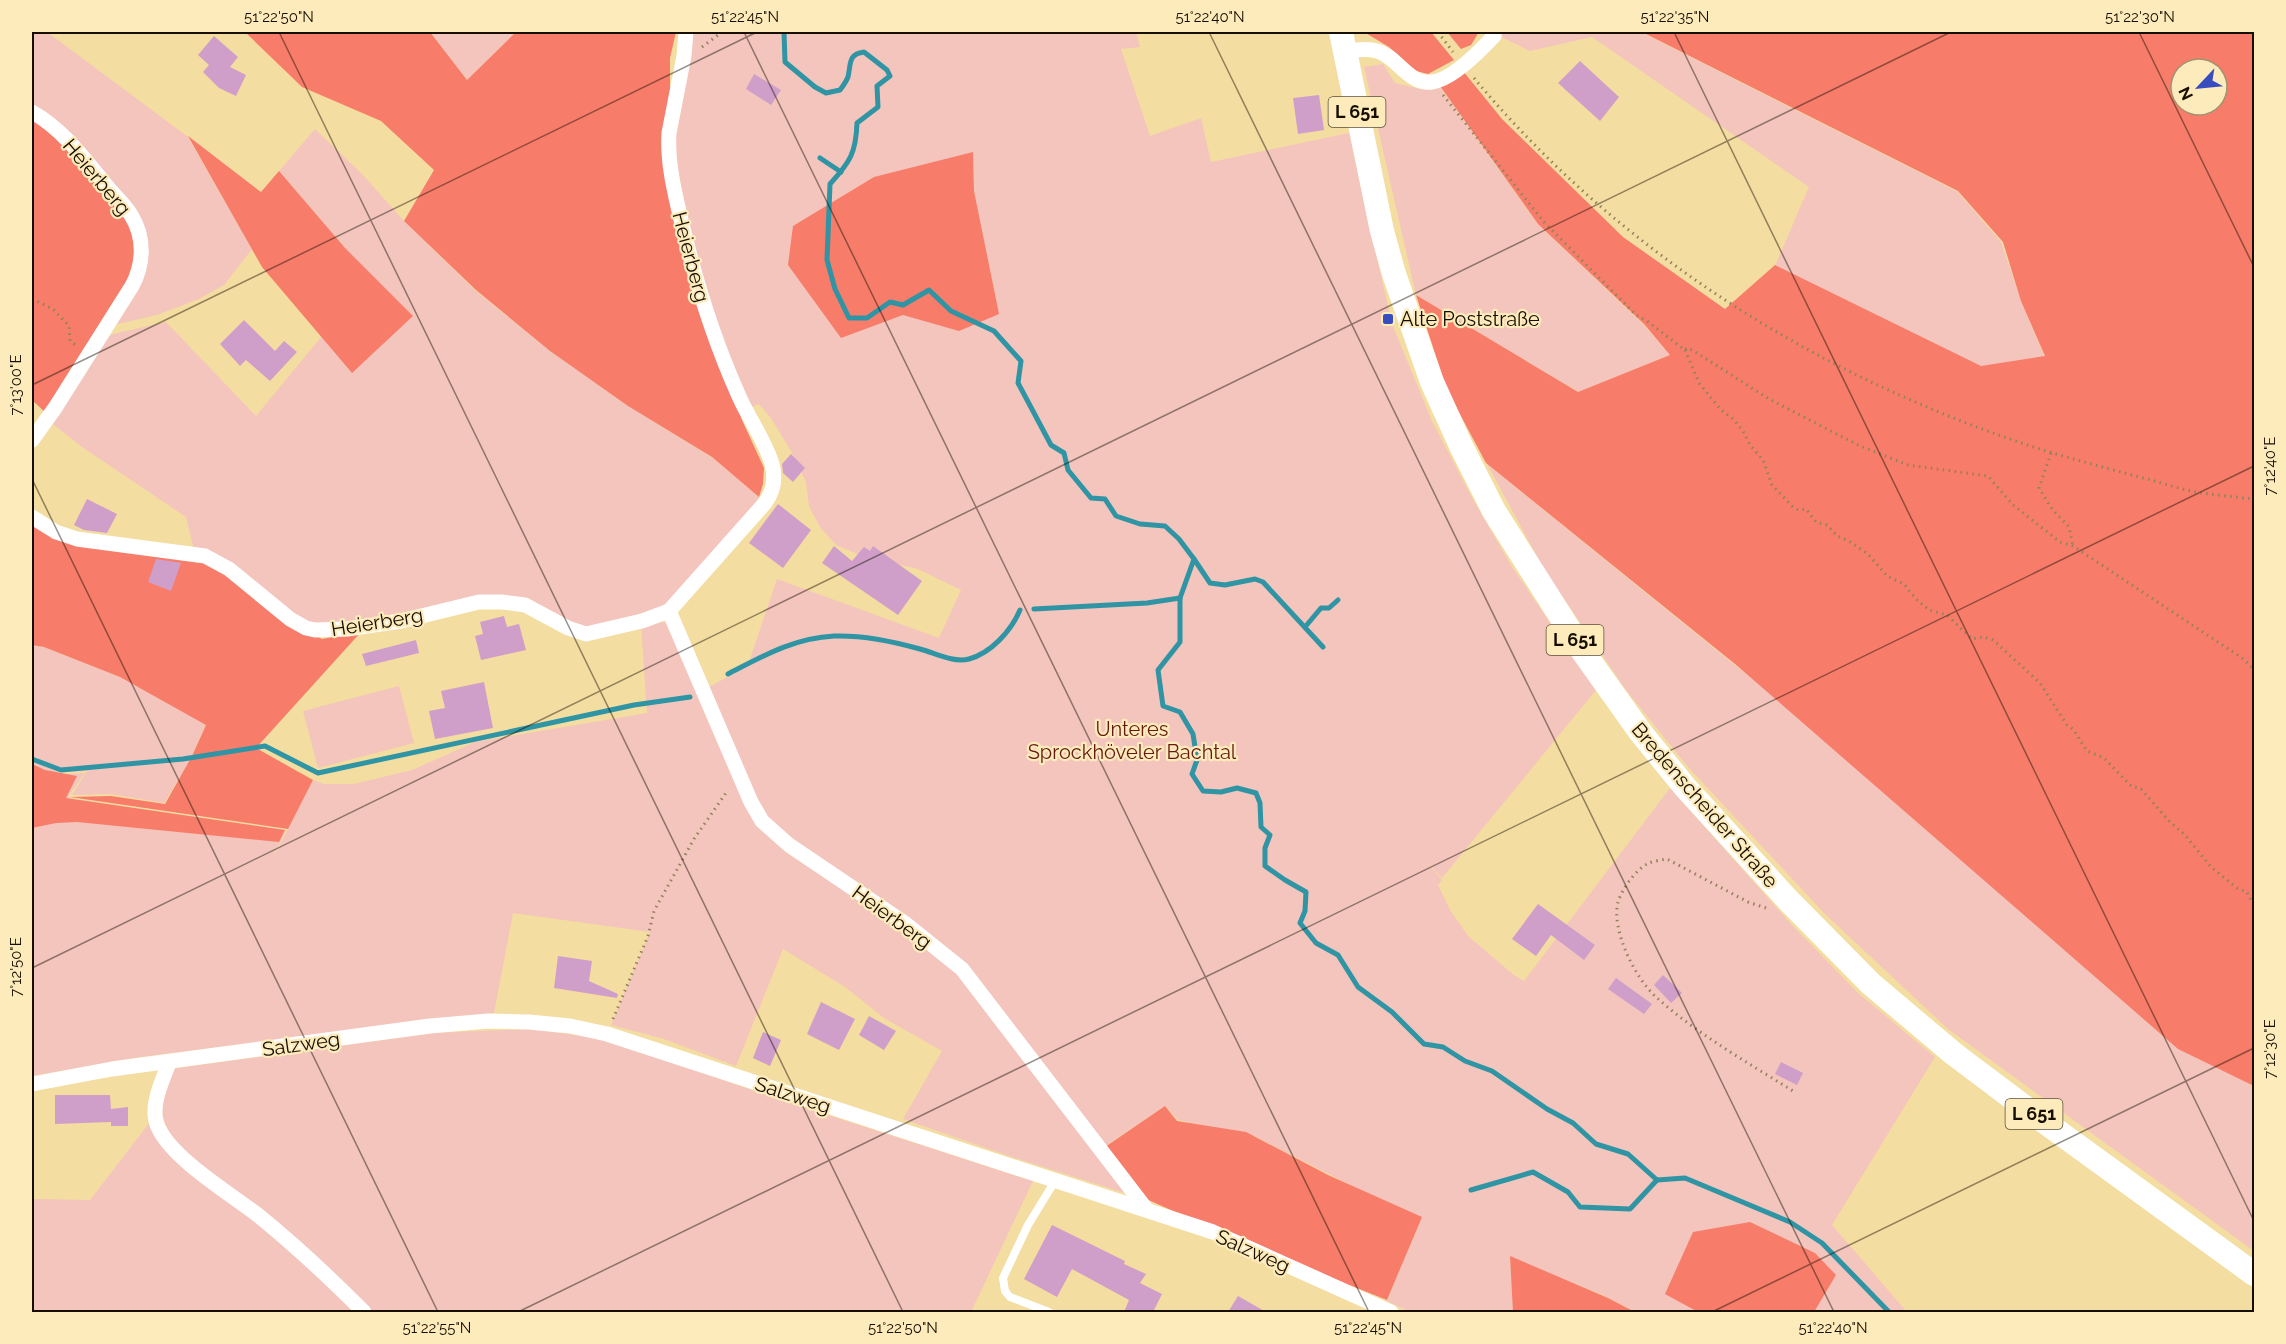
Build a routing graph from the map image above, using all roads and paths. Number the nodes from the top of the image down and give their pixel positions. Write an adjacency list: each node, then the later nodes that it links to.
1 (686, 32): 6 (street, Heierberg)
2 (722, 32): 6 (path)
3 (1438, 32): 7 (path)
4 (1492, 32): 9 (street)
5 (1343, 42): 9 (street); 22 (main road, Bredenscheider Straße / L 651)
6 (684, 56): 19 (street, Heierberg)
7 (1455, 56)
8 (1470, 73): 15 (path)
9 (1433, 82): 13 (path)
10 (32, 111): 12 (street, Heierberg)
11 (32, 298): 12 (path)
12 (92, 350): 14 (street, Heierberg)
13 (1685, 350): 18 (path); 23 (path)
14 (32, 440)
15 (2051, 453): 16 (path); 18 (path)
16 (2254, 499)
17 (32, 517): 19 (street, Heierberg)
18 (2073, 546): 20 (path)
19 (669, 611): 21 (street, Heierberg)
20 (2254, 669)
21 (739, 773): 24 (path); 29 (street, Heierberg)
22 (1789, 901): 27 (path); 30 (main road, Bredenscheider Straße / L 651)
23 (2254, 901)
24 (607, 1034): 25 (street, Salzweg); 28 (street, Salzweg)
25 (169, 1063): 26 (street, Salzweg); 31 (street)
26 (32, 1084)
27 (1793, 1091)
28 (1055, 1181): 29 (street, Salzweg); 32 (lane)
29 (1147, 1210): 33 (street, Salzweg)
30 (2254, 1274)
31 (364, 1312)
32 (1049, 1312)
33 (1392, 1312)

